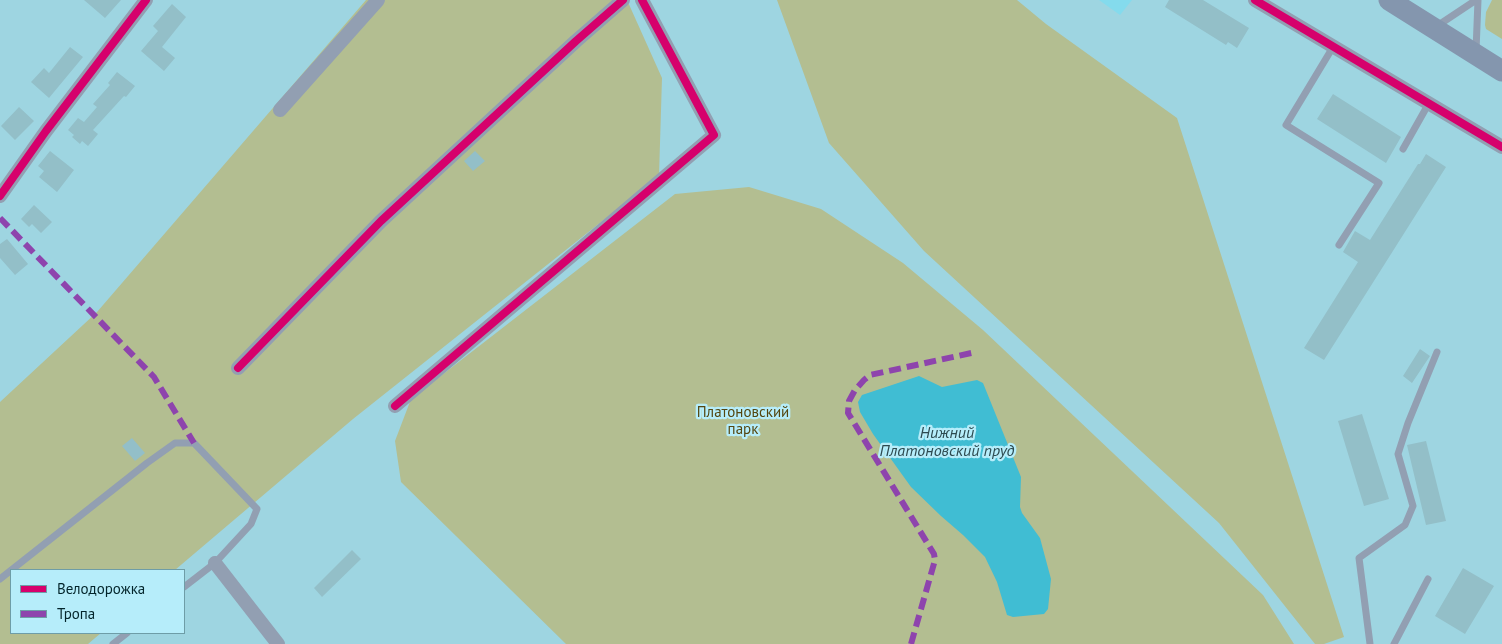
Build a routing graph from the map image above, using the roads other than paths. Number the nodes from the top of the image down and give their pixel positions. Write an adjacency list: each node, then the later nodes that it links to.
1 (146, 0): 16 (street)
2 (378, 0): 13 (street)
3 (623, 0): 19 (street)
4 (642, 0): 20 (street)
5 (1255, 0): 9 (street)
6 (1389, 0): 8 (main road)
7 (1477, 0): 8 (lane); 10 (lane)
8 (1434, 28): 10 (main road)
9 (1333, 47): 12 (street); 17 (lane)
10 (1476, 54): 11 (main road)
11 (1502, 71)
12 (1429, 103): 14 (street); 15 (lane)
13 (280, 110)
14 (1502, 147)
15 (1402, 149)
16 (0, 196)
17 (1338, 245)
18 (1437, 352): 30 (lane)
19 (238, 368)
20 (395, 406)
21 (214, 563): 22 (lane); 26 (lane); 29 (street)
22 (13, 569)
23 (10, 571): 24 (lane)
24 (0, 579)
25 (1428, 579): 31 (lane)
26 (185, 587)
27 (127, 634): 28 (lane)
28 (114, 644)
29 (278, 644)
30 (1370, 644)
31 (1394, 644)

